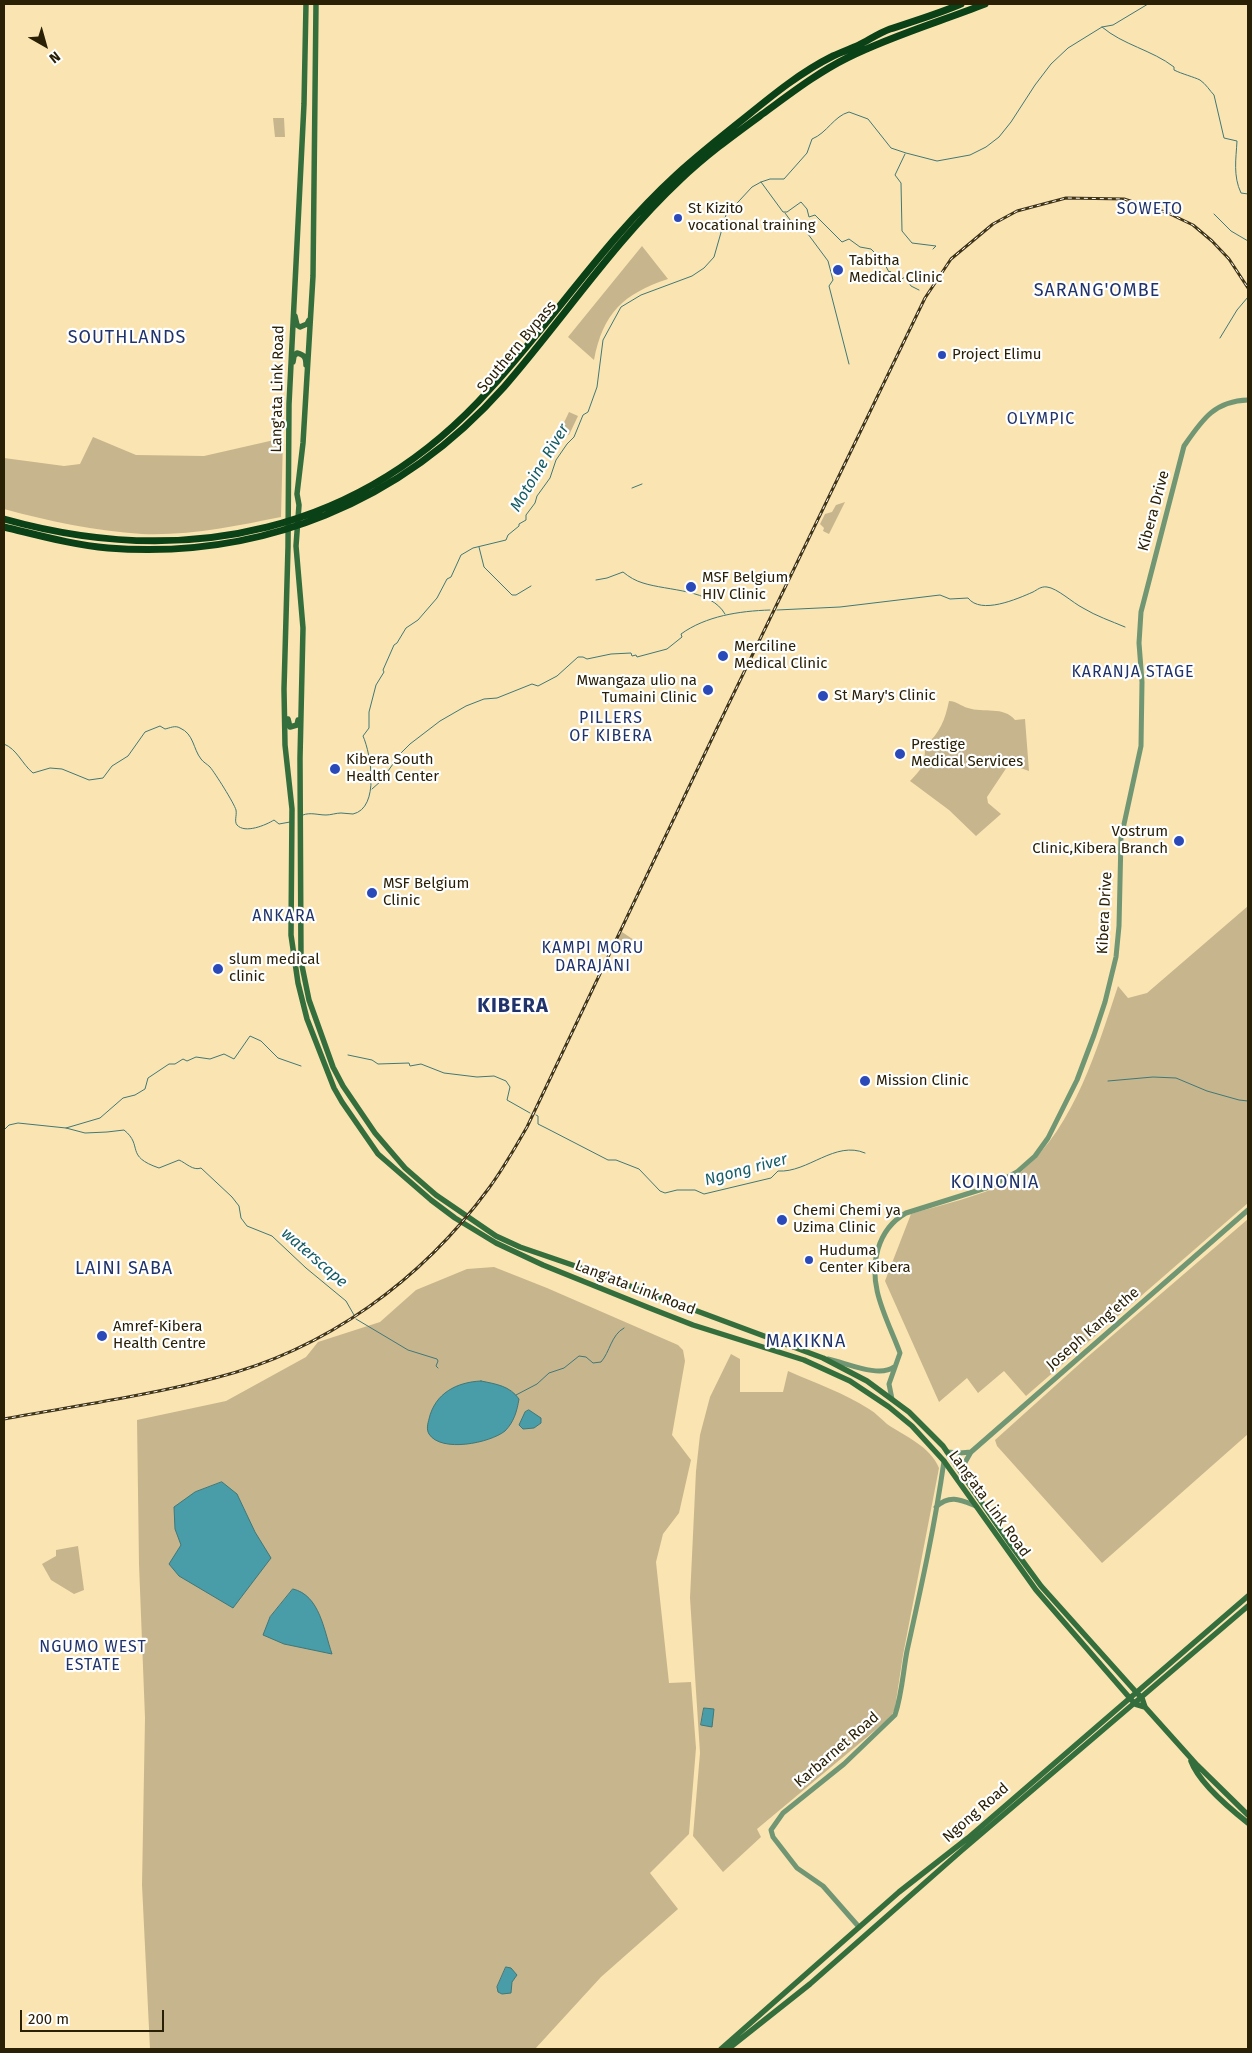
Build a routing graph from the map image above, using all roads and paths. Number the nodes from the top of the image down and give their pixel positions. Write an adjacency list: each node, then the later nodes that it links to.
1 (306, 4): 6 (main road, Lang'ata Link Road)
2 (316, 4): 7 (main road, Lang'ata Link Road)
3 (961, 4): 5 (highway, Southern Bypass)
4 (985, 4): 5 (highway, Southern Bypass)
5 (861, 48): 11 (highway, Southern Bypass); 12 (highway, Southern Bypass)
6 (294, 300): 7 (main road); 8 (main road, Lang'ata Link Road)
7 (312, 310): 9 (main road, Lang'ata Link Road)
8 (290, 387): 9 (main road); 14 (main road, Lang'ata Link Road)
9 (306, 388): 13 (main road, Lang'ata Link Road)
10 (1248, 400): 22 (street, Kibera Drive)
11 (4, 519)
12 (4, 527)
13 (301, 671): 14 (main road); 16 (main road, Lang'ata Link Road)
14 (284, 689): 16 (main road, Lang'ata Link Road)
15 (1248, 1210): 24 (street, Joseph Kang'ethe)
16 (474, 1226): 17 (main road, Lang'ata Link Road); 18 (main road, Lang'ata Link Road)
17 (621, 1283): 18 (main road); 19 (main road, Lang'ata Link Road)
18 (614, 1294): 20 (main road, Lang'ata Link Road)
19 (652, 1294): 20 (main road); 21 (main road, Lang'ata Link Road)
20 (647, 1307): 26 (main road, Lang'ata Link Road)
21 (823, 1358): 22 (street); 23 (main road, Lang'ata Link Road)
22 (894, 1366): 23 (street)
23 (892, 1399): 25 (main road, Lang'ata Link Road)
24 (970, 1452): 25 (street); 27 (street, Joseph Kang'ethe)
25 (948, 1454): 26 (main road); 27 (main road, Lang'ata Link Road)
26 (944, 1462): 28 (main road, Lang'ata Link Road); 30 (street)
27 (960, 1471): 29 (main road, Lang'ata Link Road)
28 (975, 1505): 29 (street); 30 (street); 34 (main road, Lang'ata Link Road)
29 (985, 1506): 33 (main road, Lang'ata Link Road)
30 (936, 1507): 43 (street, Karbarnet Road)
31 (1248, 1596): 33 (main road, Ngong Road)
32 (1248, 1606): 35 (main road, Ngong Road)
33 (1136, 1692): 34 (main road, Ngong Road); 35 (main road, Lang'ata Link Road)
34 (1130, 1698): 36 (main road, Lang'ata Link Road); 41 (main road, Ngong Road)
35 (1142, 1698): 36 (main road, Ngong Road); 37 (main road)
36 (1135, 1704): 37 (main road); 42 (main road, Ngong Road)
37 (1145, 1707): 38 (main road)
38 (1189, 1756): 39 (main road); 40 (main road)
39 (1248, 1815)
40 (1248, 1823)
41 (900, 1892): 42 (main road); 43 (main road, Ngong Road)
42 (906, 1900): 45 (main road, Ngong Road)
43 (859, 1926): 44 (main road, Ngong Road)
44 (804, 1975): 45 (main road); 46 (main road, Ngong Road)
45 (810, 1984): 47 (main road, Ngong Road)
46 (720, 2049)
47 (728, 2049)

